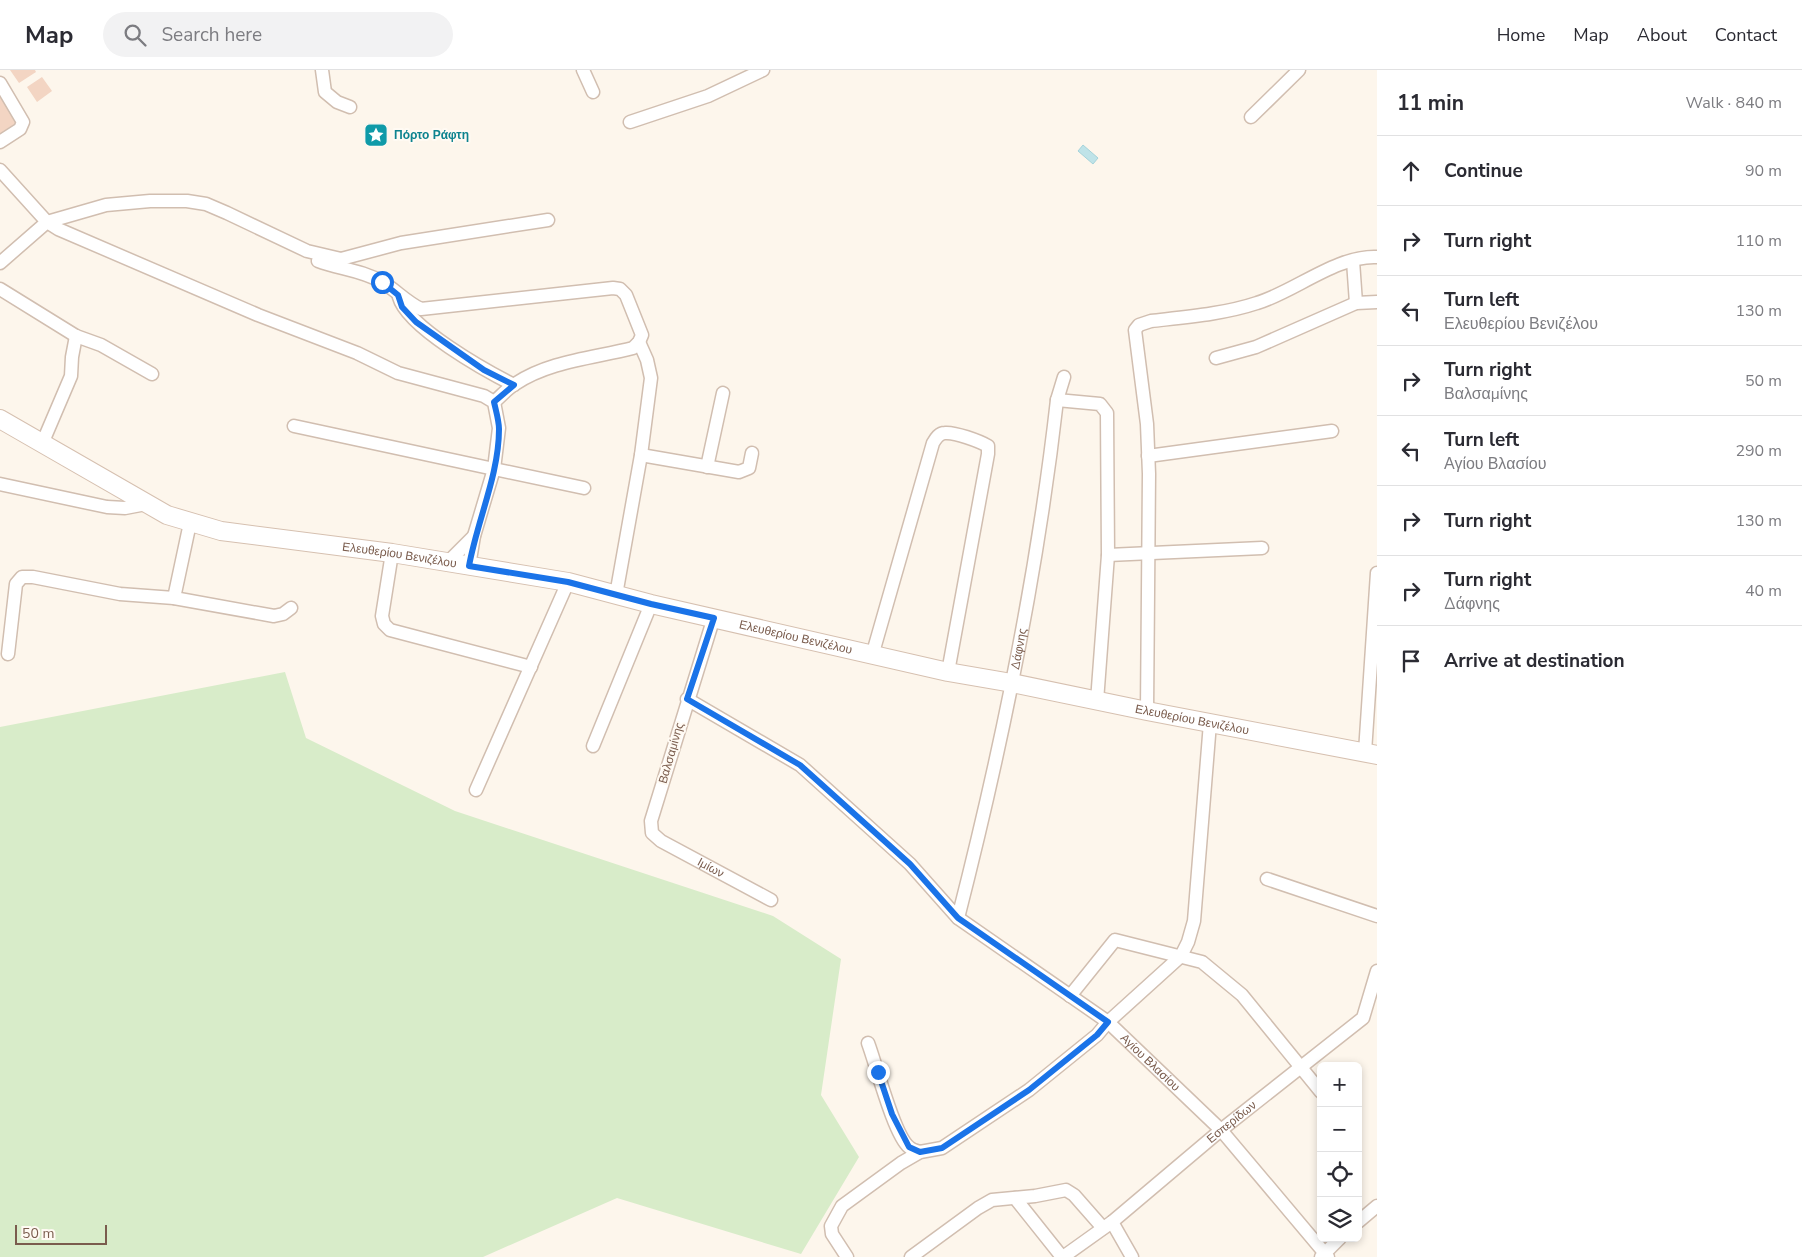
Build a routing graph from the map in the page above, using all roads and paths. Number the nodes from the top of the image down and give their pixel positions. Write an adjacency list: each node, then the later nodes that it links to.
1 (322, 70): 7 (street)
2 (583, 70): 6 (street)
3 (763, 70): 9 (street)
4 (1299, 70): 8 (street)
5 (0, 83): 10 (street)
6 (593, 92)
7 (350, 107)
8 (1251, 116)
9 (630, 122)
10 (0, 142)
11 (0, 170): 13 (street)
12 (548, 220): 14 (street)
13 (47, 222): 14 (street); 17 (street); 30 (street)
14 (308, 251): 19 (street)
15 (1377, 257): 16 (street)
16 (1353, 261): 21 (street); 37 (street)
17 (0, 264)
18 (0, 289): 22 (street)
19 (398, 295): 23 (street); 27 (street)
20 (1377, 302): 21 (street)
21 (1356, 303): 24 (street)
22 (76, 336): 25 (street); 34 (street)
23 (639, 342): 27 (street); 36 (street)
24 (1216, 358)
25 (152, 374)
26 (1064, 377): 29 (street, Δάφνης)
27 (514, 385): 30 (street)
28 (724, 393): 38 (street)
29 (1056, 400): 48 (street); 64 (street, Δάφνης)
30 (494, 402): 39 (street)
31 (0, 419): 34 (street, Ελευθερίου Βενιζέλου)
32 (294, 426): 39 (street)
33 (1332, 431): 37 (street)
34 (42, 444): 42 (street, Ελευθερίου Βενιζέλου)
35 (752, 453): 38 (street)
36 (641, 456): 38 (street); 53 (street)
37 (1148, 456): 47 (street)
38 (707, 467)
39 (494, 469): 41 (street); 44 (street)
40 (0, 484): 42 (street)
41 (584, 488)
42 (146, 504): 43 (street, Ελευθερίου Βενιζέλου)
43 (190, 524): 46 (street, Ελευθερίου Βενιζέλου); 54 (street)
44 (474, 536): 49 (street); 50 (street)
45 (1262, 548): 47 (street)
46 (392, 553): 49 (street, Ελευθερίου Βενιζέλου); 61 (street)
47 (1147, 554): 48 (street); 67 (street)
48 (1108, 555): 66 (street)
49 (448, 562): 50 (street, Ελευθερίου Βενιζέλου)
50 (469, 566): 52 (street, Ελευθερίου Βενιζέλου)
51 (1377, 573): 58 (street)
52 (568, 582): 53 (street, Ελευθερίου Βενιζέλου); 61 (street)
53 (616, 595): 55 (street, Ελευθερίου Βενιζέλου)
54 (174, 598): 56 (street); 59 (street)
55 (651, 604): 57 (street, Ελευθερίου Βενιζέλου); 69 (street)
56 (291, 608)
57 (714, 618): 60 (street, Ελευθερίου Βενιζέλου); 65 (street, Βαλσαμίνης)
58 (1375, 628): 62 (street)
59 (8, 654)
60 (872, 656): 63 (street, Ελευθερίου Βενιζέλου); 63 (street)
61 (531, 666): 71 (street)
62 (1374, 666): 70 (street)
63 (948, 672): 64 (street, Ελευθερίου Βενιζέλου)
64 (1012, 683): 66 (street, Ελευθερίου Βενιζέλου); 76 (street, Δάφνης)
65 (687, 699): 72 (street, Βαλσαμίνης); 76 (street, Αγίου Βλασίου)
66 (1097, 701): 67 (street, Ελευθερίου Βενιζέλου)
67 (1147, 711): 68 (street, Ελευθερίου Βενιζέλου)
68 (1210, 723): 70 (street, Ελευθερίου Βενιζέλου); 77 (street)
69 (594, 746)
70 (1371, 754)
71 (476, 790)
72 (652, 833): 74 (street, Ιμίων)
73 (1267, 878): 75 (street)
74 (771, 900)
75 (1377, 916)
76 (958, 918): 79 (street, Αγίου Βλασίου)
77 (1181, 956): 79 (street); 82 (street); 84 (street)
78 (1377, 971): 81 (street)
79 (1070, 996): 82 (street, Αγίου Βλασίου)
80 (1377, 1008): 81 (street, Εσπερίδων)
81 (1364, 1018): 84 (street, Εσπερίδων)
82 (1108, 1022): 86 (street, Αγίου Βλασίου); 87 (street)
83 (868, 1043): 87 (street)
84 (1302, 1067): 85 (street); 86 (street, Εσπερίδων)
85 (1317, 1087)
86 (1221, 1130): 91 (street, Εσπερίδων); 93 (street, Αγίου Βλασίου)
87 (920, 1152): 94 (street)
88 (1015, 1198): 91 (street); 95 (street); 96 (street)
89 (1377, 1206): 90 (street)
90 (1362, 1219)
91 (1107, 1225): 96 (street, Εσπερίδων); 97 (street)
92 (1337, 1242): 93 (street)
93 (1325, 1256)
94 (847, 1257)
95 (911, 1257)
96 (1062, 1257)
97 (1132, 1257)

